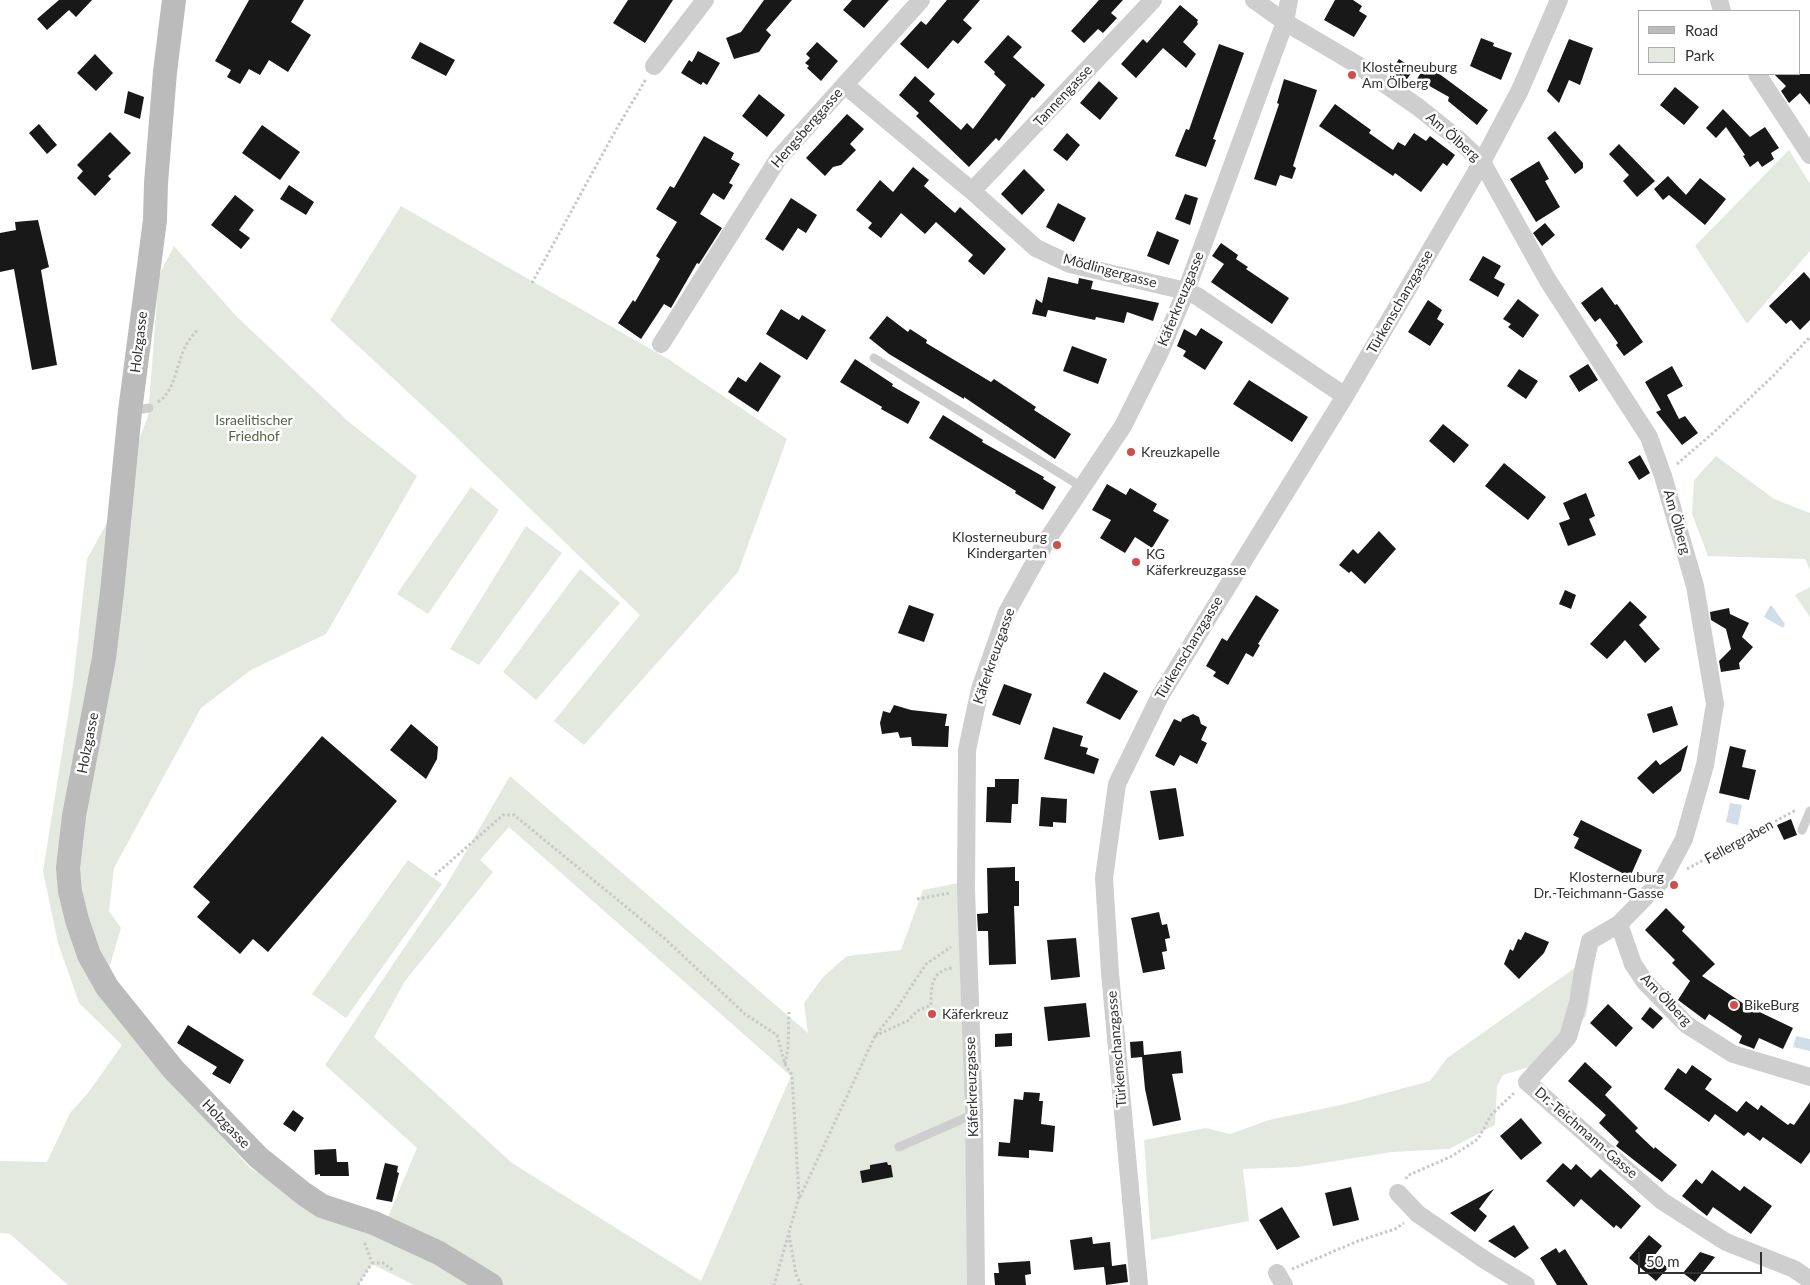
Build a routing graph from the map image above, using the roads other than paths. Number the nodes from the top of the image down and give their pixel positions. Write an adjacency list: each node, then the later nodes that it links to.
1 (174, 0): 28 (street, Holzgasse)
2 (705, 0): 9 (street)
3 (922, 0): 11 (street, Hengsberggasse)
4 (1153, 0): 14 (street, Tannengasse)
5 (1254, 0): 8 (street, Am Ölberg)
6 (1289, 0): 8 (street, Käferkreuzgasse)
7 (1559, 0): 13 (street, Türkenschanzgasse)
8 (1285, 22): 13 (street, Am Ölberg); 15 (street, Käferkreuzgasse)
9 (654, 66)
10 (1758, 75): 12 (street)
11 (845, 85): 14 (street, Mödlingergasse); 16 (street, Hengsberggasse)
12 (1810, 155)
13 (1482, 162): 18 (street, Türkenschanzgasse); 22 (street, Am Ölberg)
14 (972, 192): 15 (street, Mödlingergasse)
15 (1186, 290): 18 (street, Mödlingergasse); 19 (street, Käferkreuzgasse)
16 (661, 344)
17 (874, 358): 19 (lane)
18 (1345, 396): 30 (street, Türkenschanzgasse)
19 (1082, 487): 24 (street, Käferkreuzgasse)
20 (1806, 809): 21 (lane)
21 (1802, 830)
22 (1619, 924): 23 (street, Am Ölberg); 27 (street, Dr.-Teichmann-Gasse)
23 (1810, 1077)
24 (974, 1114): 25 (lane); 29 (street, Käferkreuzgasse)
25 (899, 1146)
26 (1398, 1192): 31 (street)
27 (1810, 1280)
28 (491, 1285)
29 (976, 1285)
30 (1139, 1285)
31 (1526, 1285)

